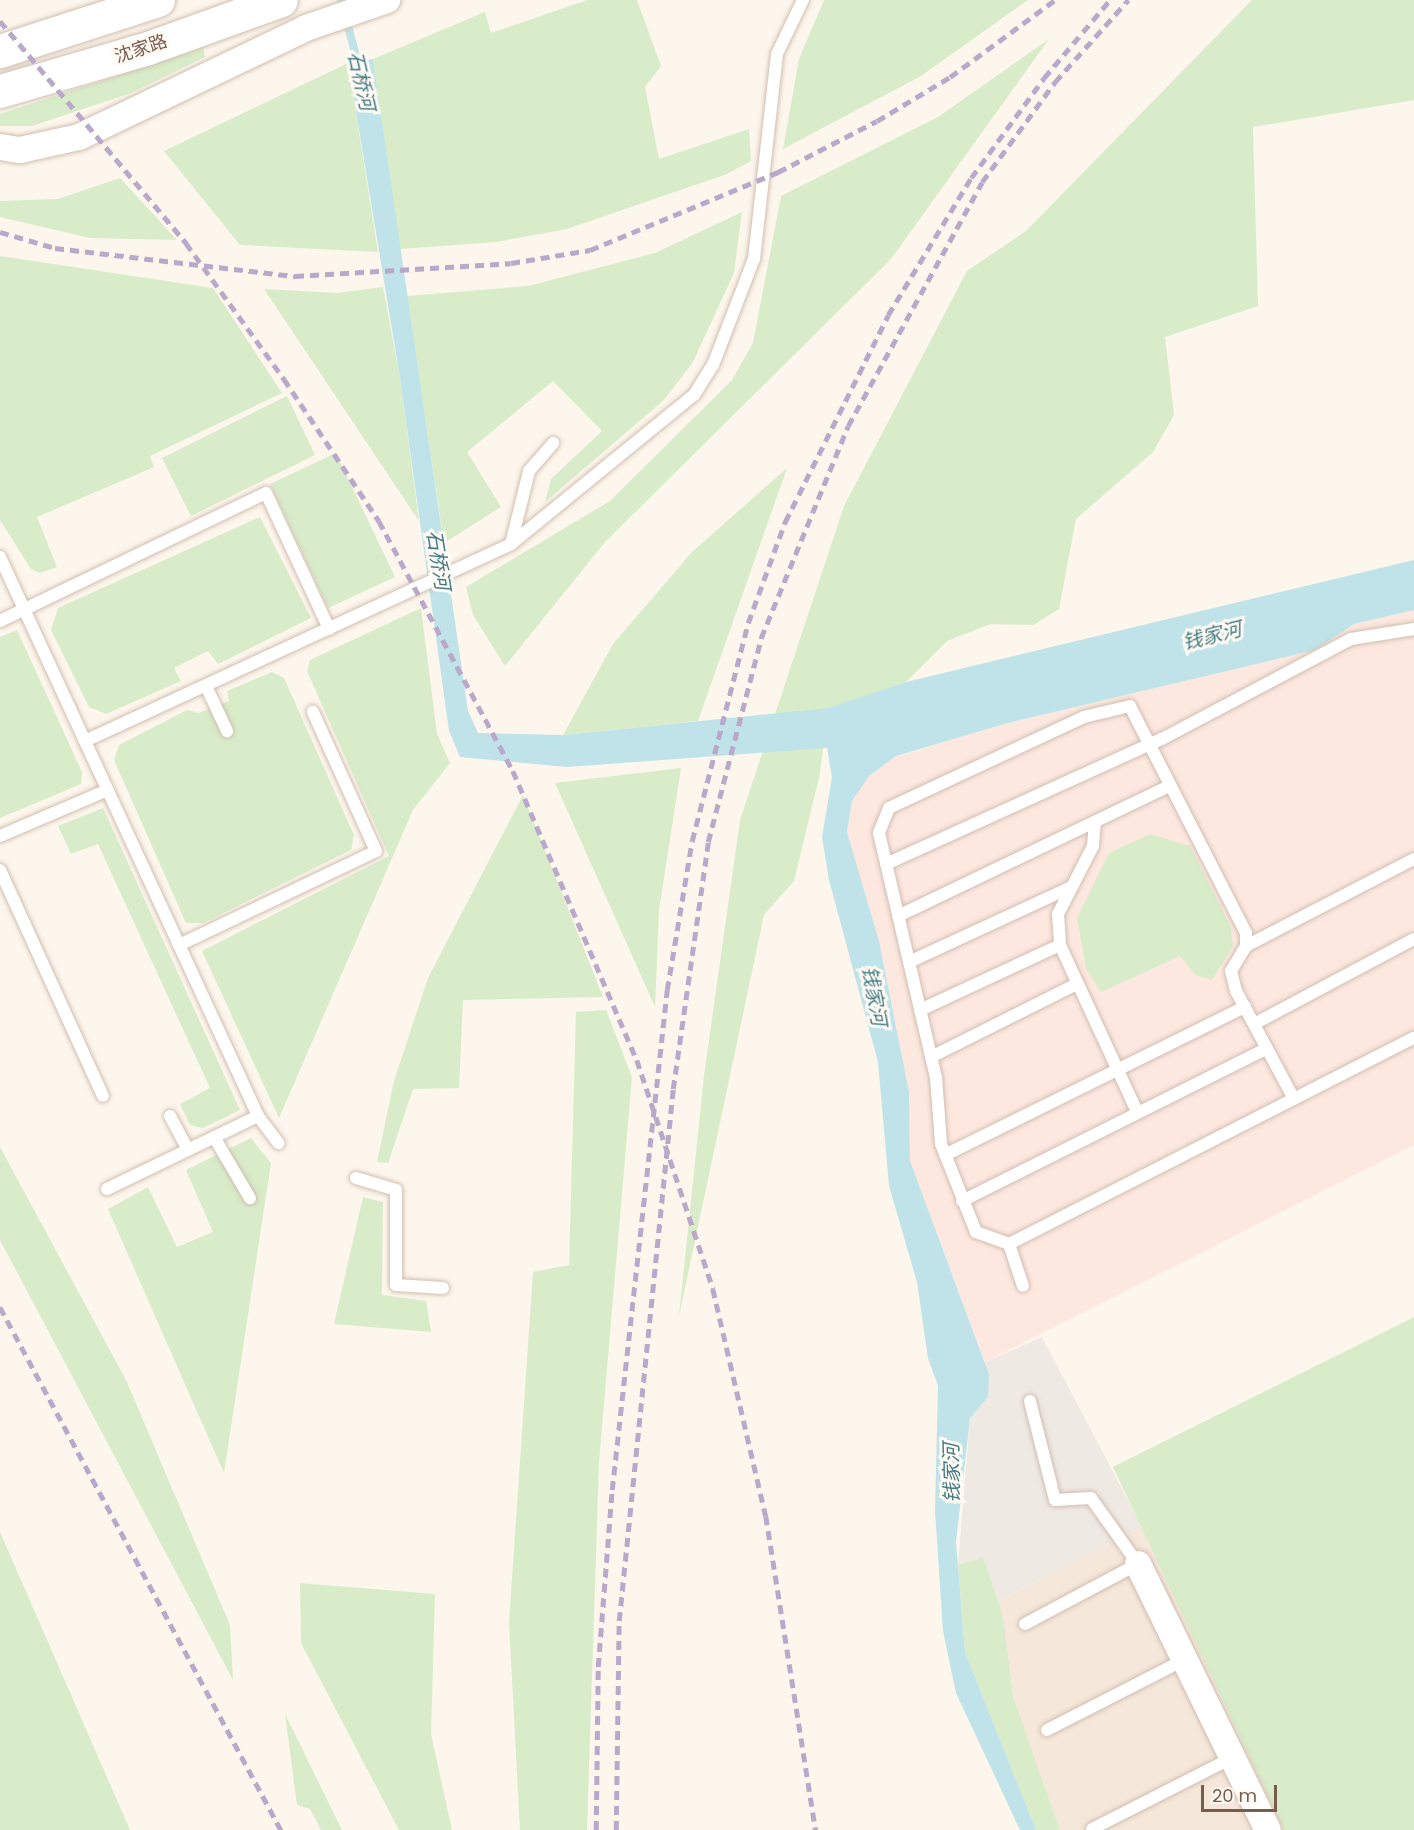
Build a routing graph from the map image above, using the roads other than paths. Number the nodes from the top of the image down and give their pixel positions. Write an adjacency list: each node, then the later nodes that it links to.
1 (158, 0): 5 (main road)
2 (281, 0): 6 (main road, 沈家路)
3 (387, 0): 7 (street)
4 (803, 0): 9 (lane)
5 (0, 51)
6 (0, 91)
7 (0, 147)
8 (553, 443): 9 (lane)
9 (510, 544): 13 (lane)
10 (0, 557): 11 (lane)
11 (24, 610): 12 (lane); 13 (lane); 18 (lane)
12 (0, 621)
13 (329, 629): 15 (lane)
14 (1414, 629): 19 (lane)
15 (206, 686): 17 (lane); 18 (lane)
16 (313, 712): 30 (lane)
17 (227, 731)
18 (85, 741): 21 (lane)
19 (1146, 743): 20 (lane); 25 (lane); 25 (lane)
20 (1169, 786): 22 (lane); 32 (lane)
21 (108, 790): 23 (lane); 30 (lane)
22 (1095, 822): 27 (lane); 28 (lane)
23 (0, 836)
24 (1414, 860): 32 (lane)
25 (886, 864): 28 (lane)
26 (0, 870): 42 (lane)
27 (1071, 887): 31 (lane); 33 (lane)
28 (898, 916): 33 (lane)
29 (1414, 939): 37 (lane)
30 (179, 945): 46 (lane)
31 (1060, 945): 34 (lane); 36 (lane)
32 (1246, 946): 35 (lane)
33 (909, 962): 36 (lane)
34 (1075, 985): 40 (lane); 41 (lane)
35 (1245, 1007): 37 (lane); 41 (lane)
36 (920, 1010): 40 (lane)
37 (1254, 1024): 39 (lane)
38 (1414, 1038): 43 (lane)
39 (1267, 1048): 43 (lane); 44 (lane)
40 (931, 1057): 50 (lane)
41 (1116, 1070): 44 (lane); 50 (lane)
42 (103, 1096)
43 (1294, 1099): 55 (lane)
44 (1137, 1112): 54 (lane)
45 (170, 1116): 49 (lane)
46 (258, 1116): 47 (lane); 48 (lane)
47 (214, 1137): 49 (lane); 53 (lane)
48 (278, 1143)
49 (188, 1150): 52 (lane)
50 (945, 1155): 54 (lane)
51 (356, 1179): 57 (lane)
52 (107, 1189)
53 (250, 1198)
54 (962, 1201): 55 (lane)
55 (1010, 1244): 56 (lane)
56 (1023, 1286)
57 (443, 1288)
58 (1030, 1401): 59 (lane)
59 (1138, 1564): 60 (lane); 61 (street)
60 (1025, 1624)
61 (1184, 1659): 62 (lane); 63 (street)
62 (1047, 1730)
63 (1232, 1758): 64 (lane); 65 (street)
64 (1092, 1829)
65 (1268, 1830)

